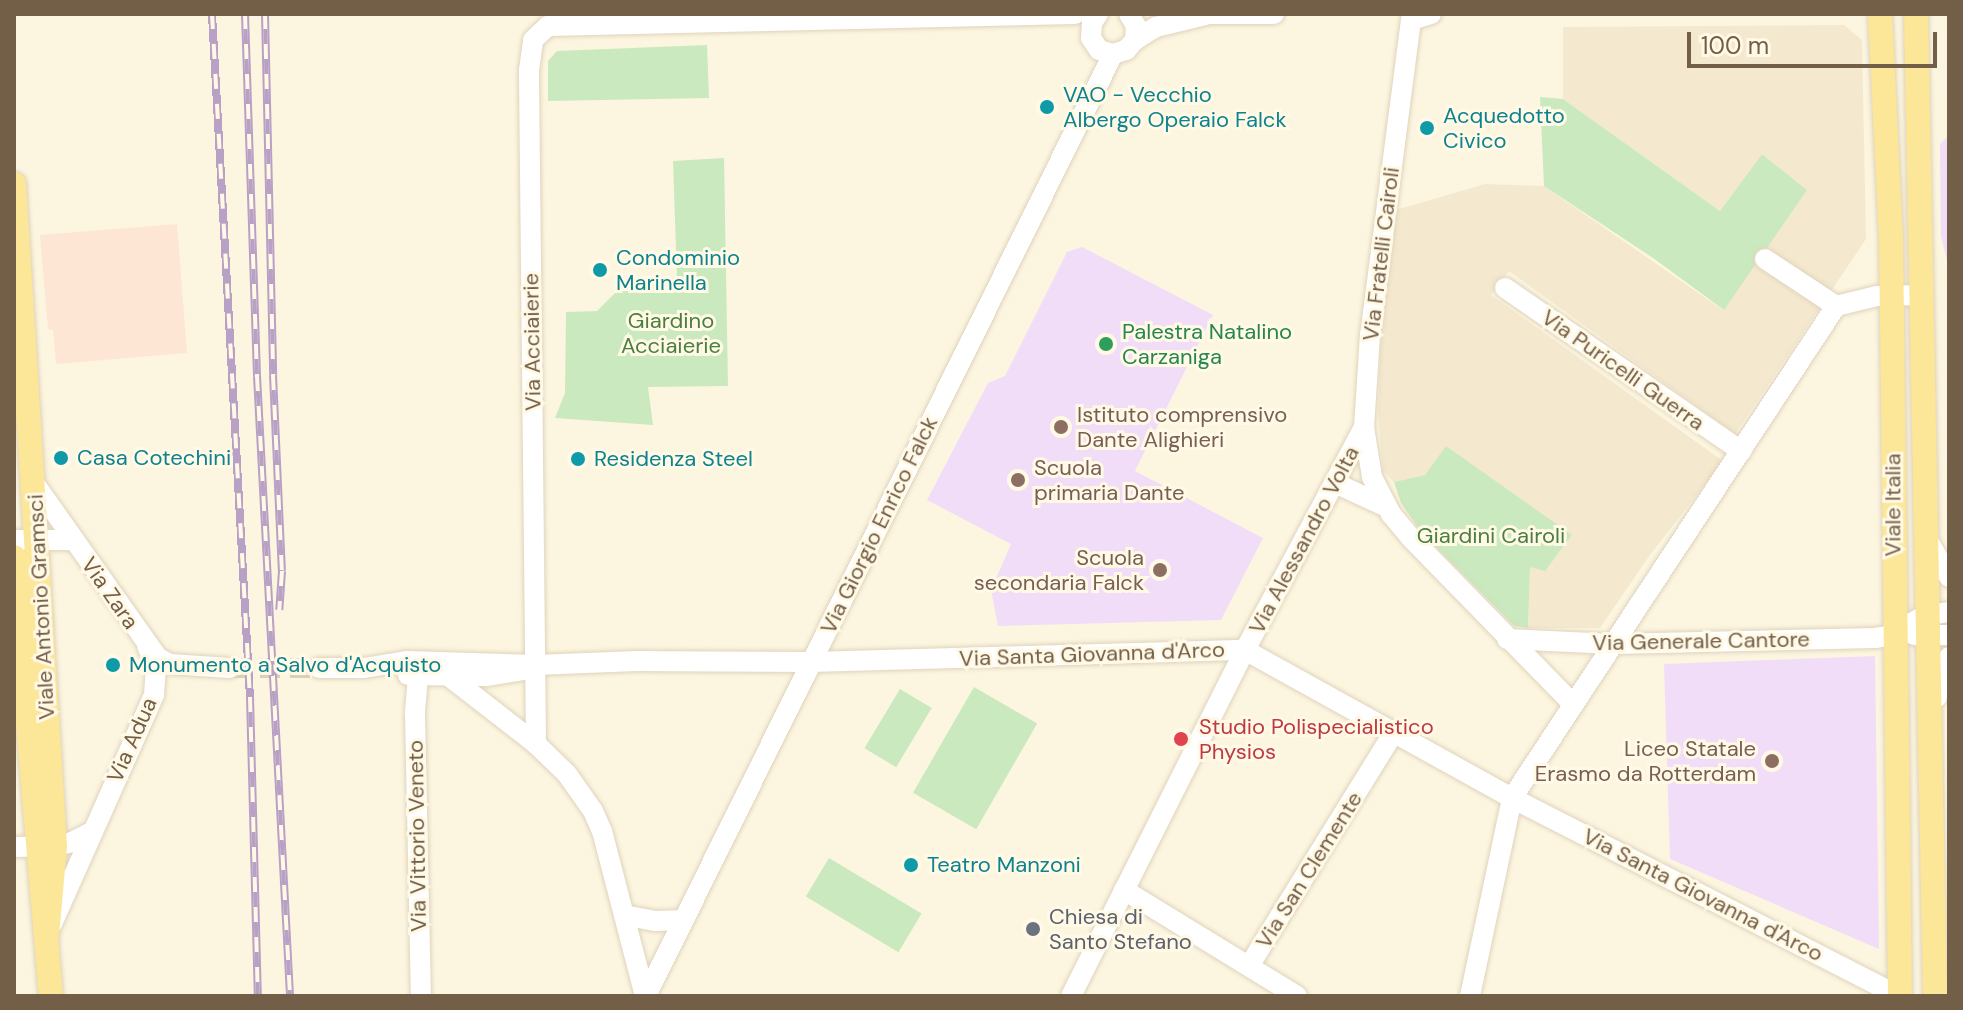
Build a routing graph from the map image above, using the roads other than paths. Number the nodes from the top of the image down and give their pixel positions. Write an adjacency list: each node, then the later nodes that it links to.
1 (1075, 14): 8 (street)
2 (1129, 14): 10 (street)
3 (1274, 14): 7 (street)
4 (1431, 14): 18 (street, Via Fratelli Cairoli)
5 (1880, 14): 15 (main road, Viale Italia)
6 (1916, 14): 16 (main road, Viale Italia)
7 (1199, 15): 10 (street)
8 (1046, 17): 9 (street); 36 (street, Via Acciaierie)
9 (1094, 22): 11 (street)
10 (1135, 40): 11 (street)
11 (1113, 54): 35 (street, Via Giorgio Enrico Falck)
12 (14, 184): 20 (main road, Viale Antonio Gramsci)
13 (1765, 259): 17 (street)
14 (1505, 288): 19 (street, Via Puricelli Guerra)
15 (1892, 295): 16 (street); 17 (street); 29 (main road, Viale Italia)
16 (1921, 295): 23 (main road, Viale Italia)
17 (1836, 306): 19 (street)
18 (1364, 427): 21 (street, Via Alessandro Volta); 22 (street, Via Fratelli Cairoli)
19 (1741, 451): 31 (street)
20 (34, 483): 24 (main road, Viale Antonio Gramsci); 25 (street, Via Zara)
21 (1335, 483): 22 (street, Via Fratelli Cairoli); 33 (street, Via Alessandro Volta)
22 (1387, 507): 30 (street, Via Fratelli Cairoli)
23 (1924, 533): 27 (street); 28 (main road, Viale Italia)
24 (25, 540): 25 (street, Via Zara); 47 (main road, Viale Antonio Gramsci)
25 (73, 540): 32 (street, Via Zara)
26 (14, 557): 47 (main road, Viale Antonio Gramsci)
27 (1949, 577)
28 (1938, 624): 29 (street, Via Generale Cantore); 44 (main road, Viale Italia)
29 (1894, 632): 31 (street, Via Generale Cantore); 59 (main road, Viale Italia)
30 (1507, 639): 31 (street, Via Generale Cantore); 41 (street, Via Fratelli Cairoli)
31 (1613, 644): 41 (street)
32 (147, 646): 40 (street, Via Adua); 40 (street)
33 (1245, 650): 35 (street, Via Santa Giovanna d'Arco); 42 (street, Via Santa Giovanna d'Arco); 48 (street, Via Alessandro Volta)
34 (1949, 657): 44 (street, Viale Italia)
35 (810, 662): 36 (street, Via Santa Giovanna d'Arco); 50 (street, Via Giorgio Enrico Falck)
36 (536, 665): 38 (street); 39 (street); 43 (street, Via Acciaierie)
37 (319, 668): 38 (street)
38 (412, 669): 39 (street); 54 (street, Via Vittorio Veneto)
39 (450, 677): 43 (street)
40 (154, 695): 46 (street, Via Adua)
41 (1573, 704): 45 (street)
42 (1394, 732): 45 (street, Via Santa Giovanna d'Arco); 52 (street, Via San Clemente)
43 (536, 744): 49 (street)
44 (1931, 788): 61 (main road, Viale Italia)
45 (1512, 798): 58 (street); 59 (street, Via Santa Giovanna d'Arco)
46 (90, 833): 47 (street); 51 (street, Via Adua)
47 (36, 846): 51 (main road, Viale Antonio Gramsci)
48 (1124, 890): 52 (street); 56 (street, Via Alessandro Volta)
49 (624, 915): 50 (street); 55 (street)
50 (683, 920): 55 (street, Via Giorgio Enrico Falck)
51 (47, 935): 53 (main road, Viale Antonio Gramsci)
52 (1249, 966): 57 (street)
53 (51, 996)
54 (421, 996)
55 (646, 996)
56 (1071, 996)
57 (1297, 996)
58 (1470, 996)
59 (1899, 996)
60 (1920, 996): 61 (street)
61 (1935, 996)

